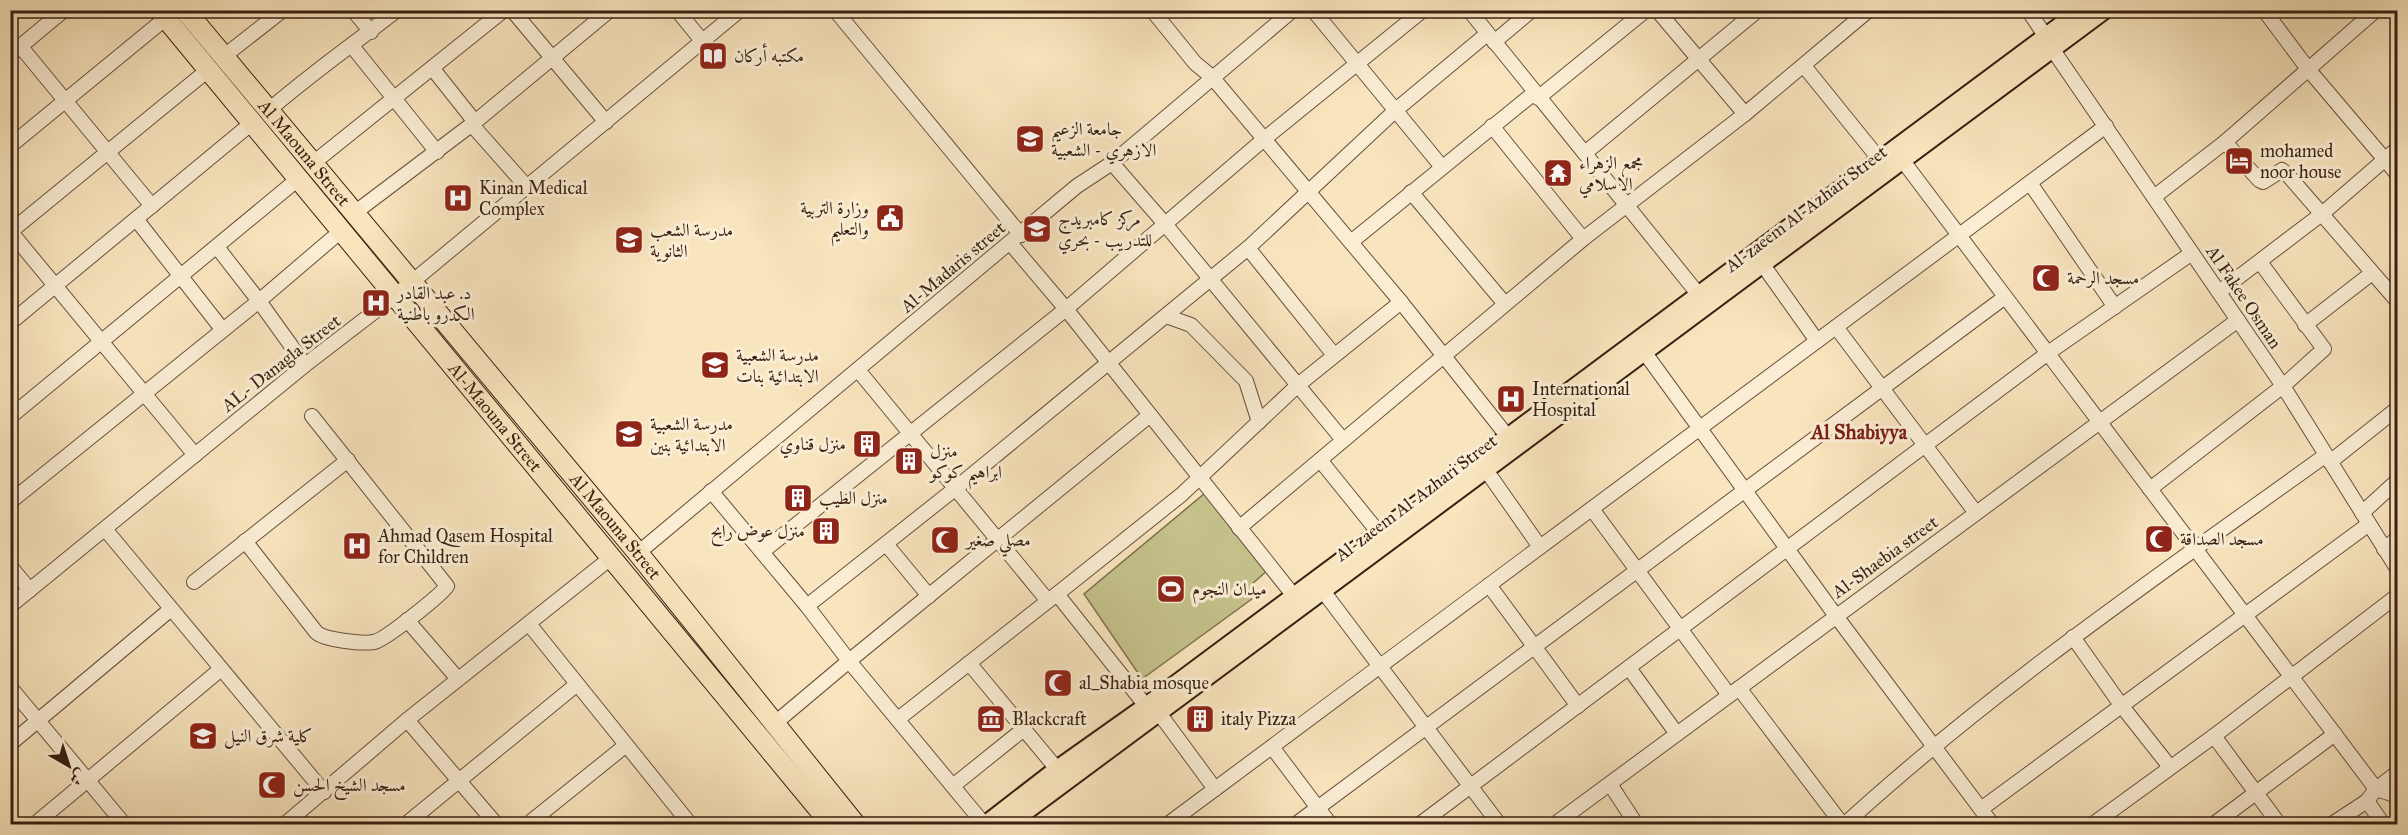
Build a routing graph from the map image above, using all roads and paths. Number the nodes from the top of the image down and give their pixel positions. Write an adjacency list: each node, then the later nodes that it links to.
1 (64, 10): 33 (street)
2 (185, 10): 34 (highway, Al Maouna Street)
3 (283, 10): 34 (street)
4 (353, 10): 28 (street)
5 (397, 10): 28 (street)
6 (504, 10): 39 (street)
7 (512, 10): 35 (street)
8 (610, 10): 35 (street)
9 (677, 10): 30 (street)
10 (740, 10): 30 (street, AL- Danagla Street)
11 (835, 10): 83 (street)
12 (1152, 10): 42 (street)
13 (1293, 10): 42 (street, Al-Madaris street)
14 (1313, 10): 37 (street)
15 (1423, 10): 37 (street)
16 (1469, 10): 29 (street)
17 (1532, 10): 29 (street)
18 (1646, 10): 43 (street)
19 (1657, 10): 36 (street)
20 (1758, 10): 36 (street)
21 (1869, 10): 38 (street)
22 (2028, 10): 31 (street, Al Fakee Osman)
23 (2081, 10): 31 (main road, Al-zaeem Al-Azhari Street)
24 (2105, 10): 31 (main road, Al-zaeem Al-Azhari Street)
25 (2264, 10): 40 (street)
26 (2376, 10): 40 (street)
27 (162, 14): 41 (highway, Al-Maouna Street); 45 (street)
28 (370, 32): 32 (street)
29 (1490, 38): 43 (street); 46 (street)
30 (703, 42): 50 (street, AL- Danagla Street)
31 (2050, 43): 53 (street, Al Fakee Osman); 62 (main road, Al-zaeem Al-Azhari Street); 63 (main road, Al-zaeem Al-Azhari Street)
32 (352, 46): 44 (street); 47 (street)
33 (16, 51): 45 (street)
34 (223, 57): 47 (highway, Al Maouna Street)
35 (553, 58): 49 (street); 50 (street)
36 (1699, 59): 48 (street); 60 (street)
37 (1358, 64): 46 (street); 54 (street)
38 (1804, 66): 48 (street); 62 (street)
39 (433, 69): 44 (street); 49 (street)
40 (2308, 69): 55 (street); 61 (street)
41 (208, 70): 51 (highway, Al-Maouna Street); 59 (street)
42 (1212, 77): 54 (street); 64 (street, Al-Madaris street)
43 (1536, 95): 52 (street); 60 (street)
44 (395, 98): 58 (street); 65 (street)
45 (66, 99): 56 (street); 59 (street)
46 (1397, 109): 66 (street); 71 (street)
47 (268, 111): 65 (highway, Al Maouna Street)
48 (1745, 114): 74 (street)
49 (475, 122): 58 (street); 70 (street)
50 (606, 122): 70 (street, AL- Danagla Street)
51 (252, 123): 68 (highway, Al-Maouna Street); 75 (street)
52 (1492, 126): 66 (street); 84 (street)
53 (2106, 126): 69 (street); 73 (street, Al Fakee Osman)
54 (1263, 140): 71 (street); 79 (street)
55 (2224, 142): 73 (street); 76 (street)
56 (10, 146)
57 (2397, 148): 61 (street)
58 (437, 152): 77 (street)
59 (108, 153): 75 (street); 80 (street)
60 (1585, 153): 74 (street)
61 (2384, 159): 67 (street); 76 (street)
62 (1880, 160): 97 (main road, Al-zaeem Al-Azhari Street)
63 (1903, 161): 82 (street); 90 (main road, Al-zaeem Al-Azhari Street)
64 (1112, 163): 79 (street); 83 (street, Al-Madaris street)
65 (312, 164): 77 (highway, Al Maouna Street)
66 (1442, 166): 72 (street)
67 (2397, 175)
68 (298, 179): 81 (highway, Al-Maouna Street); 86 (street)
69 (2030, 183): 82 (street); 104 (street)
70 (527, 188): 94 (street, AL- Danagla Street)
71 (1309, 191): 85 (street); 87 (street)
72 (1412, 192): 85 (street); 103 (street)
73 (2154, 197): 88 (street, Al Fakee Osman)
74 (1628, 205): 84 (street); 97 (street)
75 (152, 206): 78 (street)
76 (2323, 213): 89 (street); 91 (street)
77 (353, 214): 94 (highway, Al Maouna Street)
78 (136, 219): 92 (street); 95 (street)
79 (1165, 224): 93 (street); 105 (street)
80 (11, 231): 95 (street)
81 (341, 231): 98 (highway, Al-Maouna Street); 100 (street)
82 (1959, 236): 99 (street); 110 (street)
83 (1016, 239): 105 (street); 120 (street, Al-Madaris street)
84 (1583, 239): 103 (street)
85 (1351, 242): 101 (street)
86 (217, 247): 92 (street); 100 (street)
87 (1248, 248): 93 (street); 116 (street)
88 (2192, 253): 96 (street, Al Fakee Osman); 104 (street)
89 (2260, 262): 96 (street); 109 (street)
90 (1763, 265): 112 (street); 114 (main road, Al-zaeem Al-Azhari Street)
91 (2372, 273): 102 (street); 109 (street)
92 (180, 276): 111 (street); 113 (street)
93 (1210, 280): 106 (street); 121 (street)
94 (411, 283): 98 (street, AL- Danagla Street); 163 (highway, Al Maouna Street)
95 (55, 286): 108 (street); 113 (street)
96 (2219, 292): 107 (street, Al Fakee Osman)
97 (1699, 295): 133 (main road, Al-zaeem Al-Azhari Street)
98 (395, 296): 119 (street, AL- Danagla Street); 164 (highway, Al-Maouna Street)
99 (2005, 297): 115 (street); 123 (street)
100 (260, 301): 111 (street); 119 (street)
101 (1401, 302): 116 (street); 117 (street)
102 (2397, 302)
103 (1505, 304): 117 (street)
104 (2115, 307): 115 (street)
105 (1066, 309): 118 (street); 132 (street)
106 (1166, 316): 118 (street); 129 (street)
107 (2238, 320): 122 (street, Al Fakee Osman); 130 (street, Al-Shaebia street)
108 (10, 323)
109 (2305, 326): 122 (street)
110 (1836, 327): 112 (street); 123 (street)
111 (222, 329): 124 (street)
112 (1817, 341): 131 (street)
113 (101, 342): 124 (street); 128 (street)
114 (1645, 353): 131 (street); 140 (main road, Al-zaeem Al-Azhari Street)
115 (2048, 353): 130 (street); 135 (street)
116 (1334, 355): 121 (street)
117 (1444, 357): 133 (street); 134 (street)
118 (1109, 363): 126 (street); 143 (street)
119 (304, 365): 136 (street, AL- Danagla Street)
120 (858, 370): 132 (street); 146 (street, Al-Madaris street)
121 (1298, 385): 129 (street); 134 (street)
122 (2283, 386): 137 (street, Al Fakee Osman); 144 (street)
123 (1882, 388): 135 (street); 145 (street)
124 (144, 394): 136 (street); 147 (street)
125 (2397, 408): 137 (street)
126 (1150, 415): 141 (street); 155 (street)
127 (312, 416): 138 (street)
128 (10, 417)
129 (1259, 422): 141 (street)
130 (2100, 422): 144 (street); 149 (street, Al-Shaebia street)
131 (1700, 428): 145 (street); 148 (street)
132 (908, 433): 143 (street); 162 (street)
133 (1508, 437): 153 (main road, Al-zaeem Al-Azhari Street)
134 (1343, 440): 139 (street)
135 (1926, 445): 149 (street); 160 (street)
136 (195, 455): 152 (street, AL- Danagla Street)
137 (2328, 459): 150 (street, Al Fakee Osman); 159 (street)
138 (348, 460): 156 (street); 181 (street)
139 (1320, 460): 151 (street); 153 (street)
140 (1486, 470): 158 (street); 171 (main road, Al-zaeem Al-Azhari Street)
141 (1199, 477): 151 (street); 175 (street)
142 (2397, 480): 150 (street)
143 (956, 488): 155 (street); 157 (street)
144 (2150, 489): 159 (street)
145 (1745, 490): 160 (street); 166 (street)
146 (711, 491): 162 (street); 163 (street, Al-Madaris street)
147 (10, 502)
148 (1592, 509): 158 (street); 166 (street)
149 (1976, 513): 180 (street, Al-Shaebia street)
150 (2365, 518): 161 (street, Al Fakee Osman); 179 (street)
151 (1239, 528): 174 (street)
152 (105, 529): 170 (street, AL- Danagla Street); 178 (street)
153 (1379, 533): 174 (main road, Al-zaeem Al-Azhari Street)
154 (2397, 538): 161 (street)
155 (999, 540): 173 (street); 175 (street)
156 (245, 541): 168 (street); 181 (street)
157 (886, 544): 173 (street); 177 (street)
158 (1540, 547): 169 (street)
159 (2194, 548): 179 (street); 184 (street)
160 (1787, 549): 180 (street); 183 (street)
161 (2384, 549): 167 (street, Al Fakee Osman)
162 (762, 552): 177 (street)
163 (638, 553): 202 (highway, Al Maouna Street)
164 (612, 557): 182 (street); 229 (highway, Al-Maouna Street)
165 (10, 566): 170 (street)
166 (1638, 570): 183 (street); 185 (street)
167 (2397, 570)
168 (194, 582)
169 (1489, 585): 185 (street); 188 (street)
170 (30, 590): 176 (street, AL- Danagla Street)
171 (1323, 591): 188 (street); 198 (main road, Al-zaeem Al-Azhari Street)
172 (2397, 595): 191 (street)
173 (928, 596): 186 (street)
174 (1294, 596): 198 (main road, Al-zaeem Al-Azhari Street)
175 (1052, 598): 187 (street); 198 (street)
176 (10, 606)
177 (807, 606): 186 (street)
178 (171, 609): 190 (street); 201 (street)
179 (2246, 614): 191 (street); 196 (street)
180 (1836, 616): 195 (street, Al-Shaebia street); 211 (street)
181 (407, 620): 192 (street)
182 (528, 624): 192 (street); 193 (street)
183 (1681, 629): 189 (street); 195 (street)
184 (2073, 637): 196 (street); 211 (street)
185 (1534, 647): 197 (street); 204 (street)
186 (849, 661): 199 (street); 202 (street)
187 (969, 663): 199 (street); 203 (street)
188 (1380, 666): 204 (street); 210 (street)
189 (1629, 668): 197 (street); 205 (street)
190 (221, 669): 216 (street); 222 (street)
191 (2292, 676): 206 (street); 207 (street)
192 (458, 679): 200 (street)
193 (576, 685): 209 (street); 215 (street)
194 (10, 687): 201 (street)
195 (1734, 691): 205 (street, Al-Shaebia street); 247 (street)
196 (2121, 705): 212 (street); 227 (street)
197 (1578, 706): 219 (street)
198 (1153, 709): 213 (main road, Al-zaeem Al-Azhari Street); 220 (street); 239 (main road, Al-zaeem Al-Azhari Street)
199 (898, 719): 218 (street)
200 (407, 720): 215 (street); 222 (street)
201 (39, 721): 208 (street); 216 (street)
202 (774, 724): 237 (highway, Al Maouna Street)
203 (1025, 728): 213 (street); 218 (street)
204 (1426, 728): 219 (street); 226 (street)
205 (1677, 734): 217 (street, Al-Shaebia street)
206 (2335, 734): 221 (street); 223 (street)
207 (2214, 736): 212 (street); 223 (street)
208 (10, 744)
209 (625, 746): 230 (street); 236 (street)
210 (1272, 747): 220 (street); 226 (street)
211 (1935, 748): 227 (street); 247 (street)
212 (2170, 767): 249 (street)
213 (1057, 769): 238 (main road, Al-zaeem Al-Azhari Street)
214 (2397, 772): 221 (street)
215 (459, 781): 234 (street); 235 (street)
216 (88, 782): 231 (street); 232 (street)
217 (1610, 784): 245 (street, Al-Shaebia street); 246 (street)
218 (954, 785): 238 (street)
219 (1471, 787): 243 (street); 244 (street)
220 (1215, 789): 240 (street)
221 (2376, 789): 224 (street); 225 (street)
222 (324, 792): 228 (street)
223 (2256, 793): 250 (street); 251 (street)
224 (2397, 796)
225 (2367, 801): 252 (street); 253 (street)
226 (1318, 808): 241 (street); 242 (street)
227 (1980, 809): 248 (street)
228 (302, 819): 233 (street)
229 (826, 823)
230 (690, 824)
231 (35, 825)
232 (124, 825)
233 (285, 825)
234 (406, 825)
235 (496, 825)
236 (528, 825)
237 (855, 825)
238 (985, 825)
239 (1009, 825)
240 (1168, 825)
241 (1296, 825)
242 (1330, 825)
243 (1420, 825)
244 (1499, 825)
245 (1555, 825)
246 (1636, 825)
247 (1843, 825)
248 (1992, 825)
249 (2092, 825)
250 (2214, 825)
251 (2279, 825)
252 (2332, 825)
253 (2383, 825)

